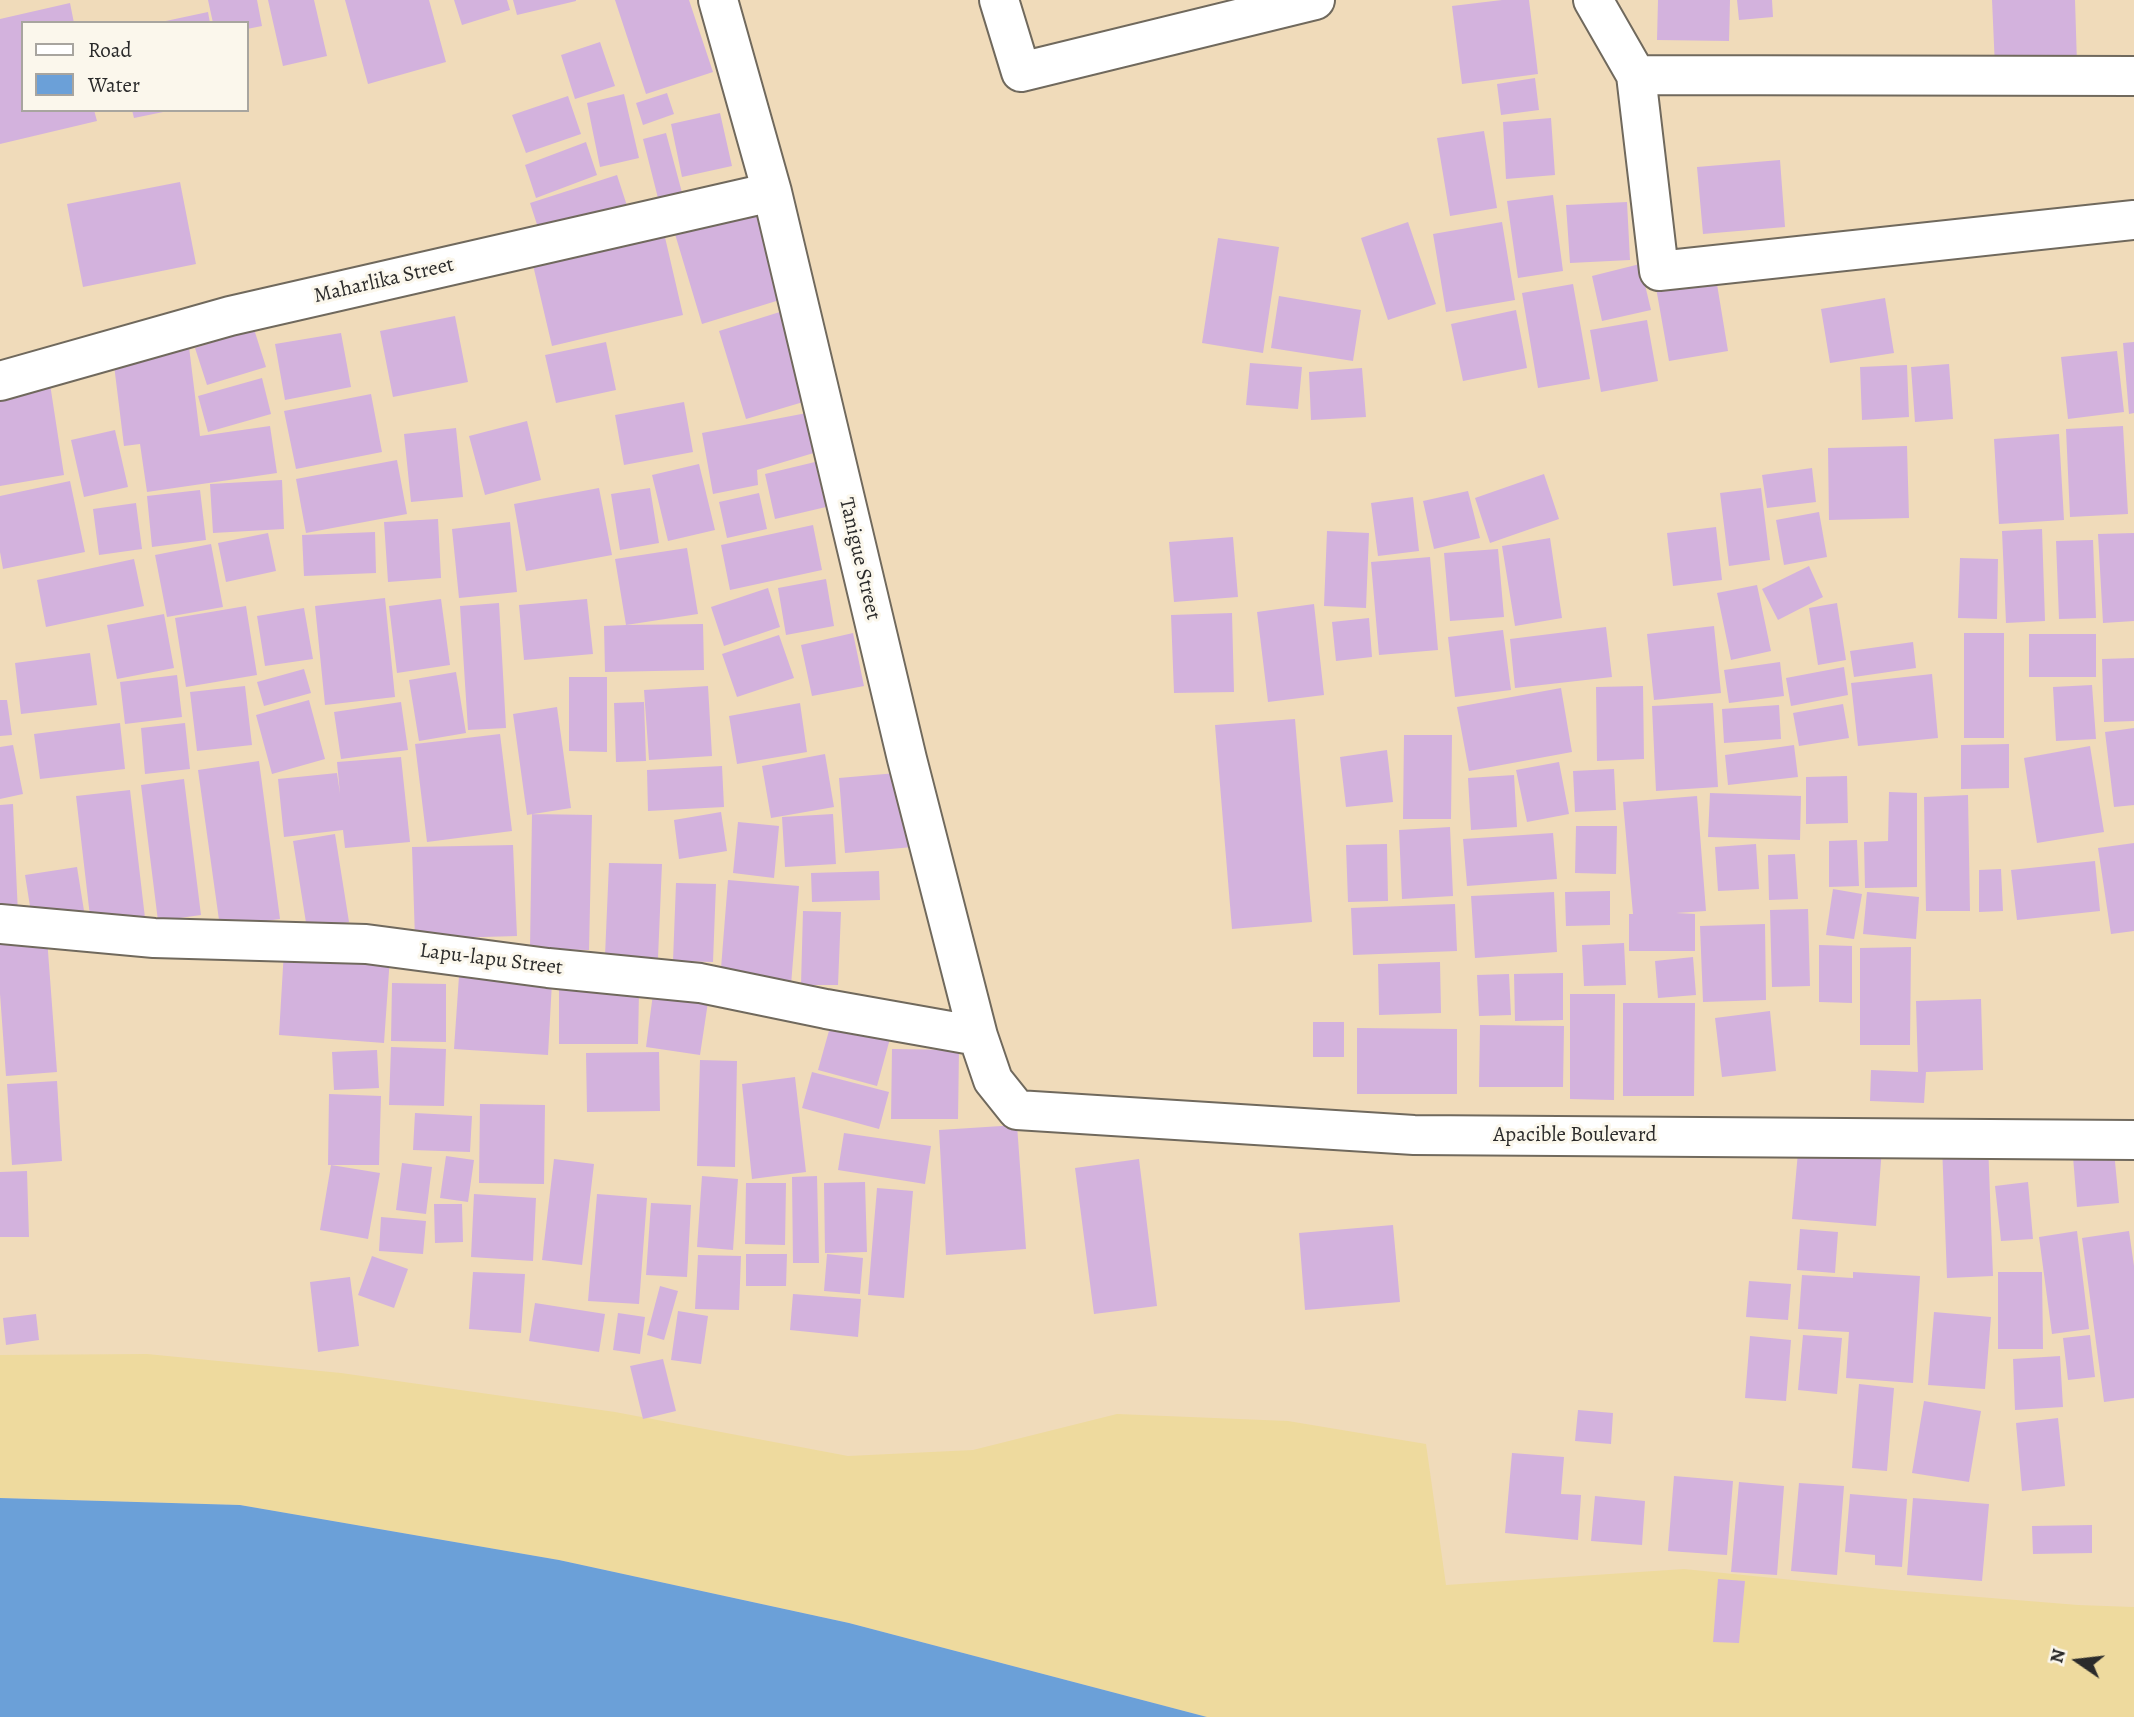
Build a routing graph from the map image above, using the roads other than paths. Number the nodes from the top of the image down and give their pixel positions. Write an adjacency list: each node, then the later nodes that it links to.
1 (718, 0): 7 (street, Tanigue Street)
2 (999, 0): 3 (street)
3 (1315, 0)
4 (1593, 0): 5 (street)
5 (1636, 75): 6 (street); 8 (street)
6 (2134, 76)
7 (772, 192): 9 (street, Maharlika Street); 11 (street, Tanigue Street)
8 (2134, 220)
9 (0, 381)
10 (0, 924): 11 (street, Lapu-lapu Street)
11 (978, 1036): 12 (street, Tanigue Street)
12 (1017, 1110): 13 (street, Apacible Boulevard)
13 (2134, 1140)

